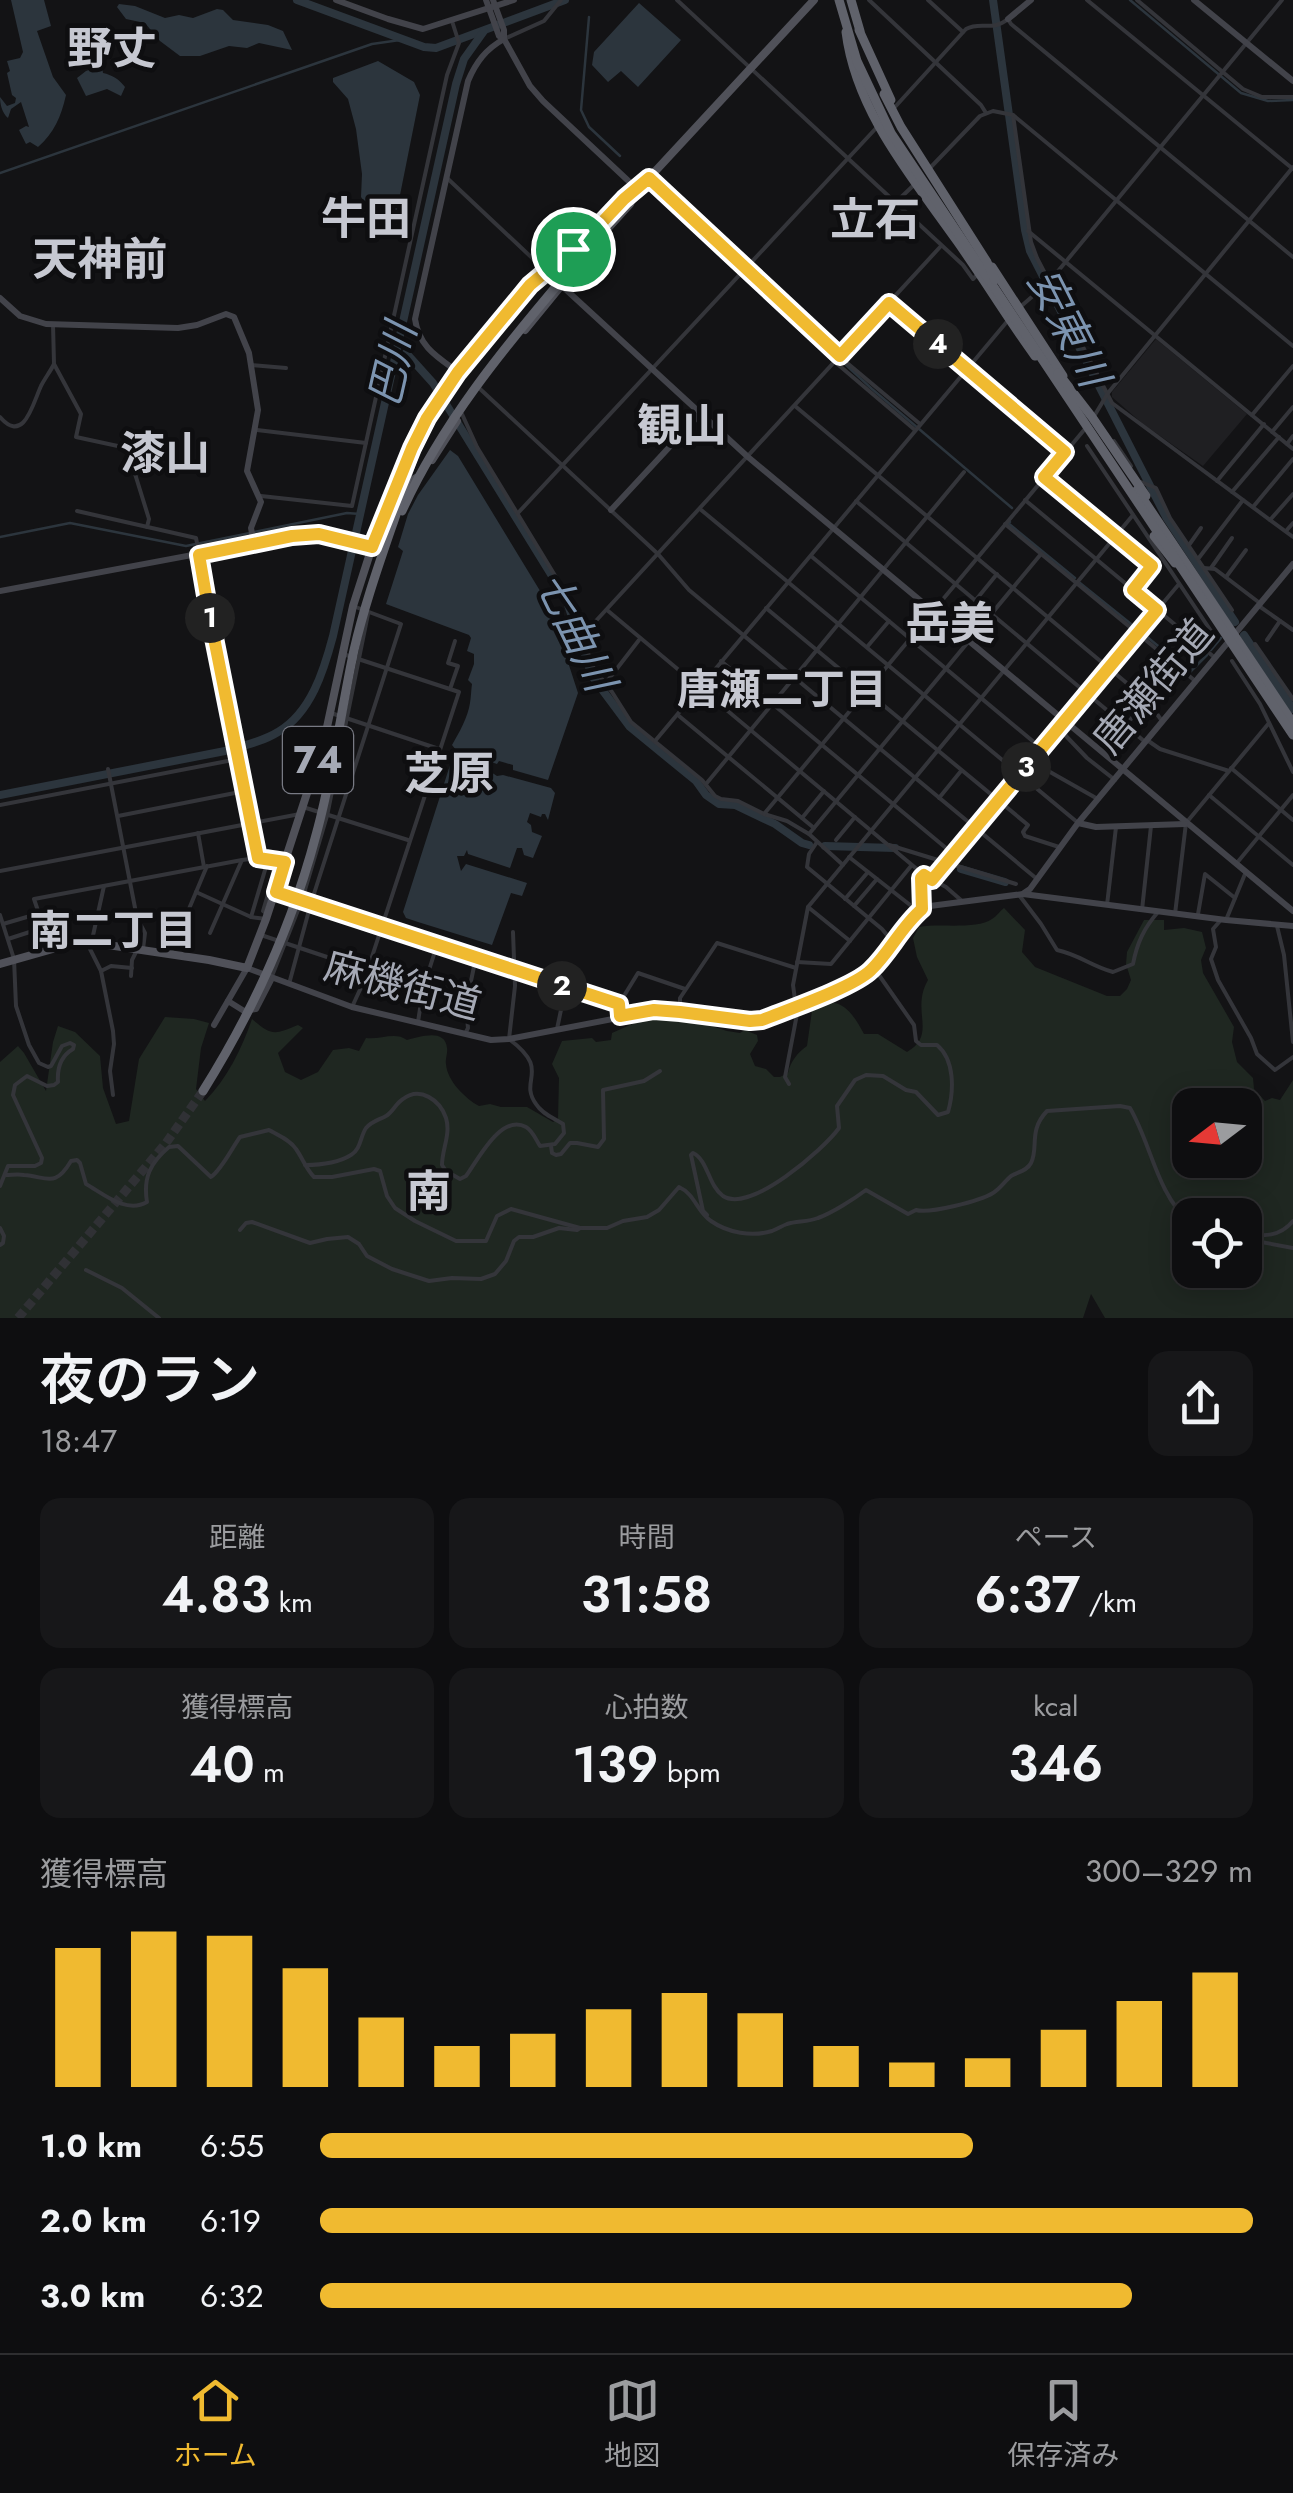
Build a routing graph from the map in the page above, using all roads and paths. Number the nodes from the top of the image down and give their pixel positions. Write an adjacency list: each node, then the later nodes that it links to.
1 (336, 0): 16 (street)
2 (514, 0): 14 (street)
3 (561, 0): 20 (street)
4 (677, 0): 23 (street)
5 (814, 0): 23 (main road, 74)
6 (843, 0): 17 (highway); 18 (highway); 47 (highway, bridge); 54 (highway, bridge)
7 (869, 0): 22 (street)
8 (928, 0): 19 (street)
9 (1032, 0): 15 (street)
10 (1088, 0): 26 (street)
11 (1136, 0): 24 (street)
12 (1194, 0): 21 (street)
13 (1282, 0): 21 (street)
14 (491, 4): 16 (street); 20 (street)
15 (1008, 19): 19 (street); 32 (street)
16 (452, 21): 91 (street)
17 (846, 30): 31 (highway); 47 (highway, bridge)
18 (860, 30): 28 (highway); 54 (highway, bridge)
19 (963, 32): 22 (street)
20 (502, 34): 36 (street); 39 (street)
21 (1247, 43): 24 (street); 25 (street)
22 (935, 63): 28 (street); 29 (street)
23 (750, 68): 33 (street); 37 (main road, 74)
24 (1223, 72): 26 (street); 27 (street)
25 (1293, 81)
26 (1203, 96): 32 (street); 35 (street)
27 (1293, 97)
28 (894, 107): 34 (highway)
29 (986, 113): 30 (street); 34 (street)
30 (1013, 115): 40 (street); 43 (street)
31 (879, 125): 33 (street); 38 (highway)
32 (1161, 148): 40 (street); 42 (street)
33 (848, 159): 41 (street); 51 (street)
34 (930, 167): 38 (street); 59 (highway)
35 (1293, 168): 42 (street)
36 (446, 178): 50 (street); 72 (street)
37 (649, 183): 39 (main road, 74); 51 (street); 51 (street)
38 (915, 184): 41 (street); 52 (highway)
39 (638, 189): 44 (main road, 74); 45 (main road, 74)
40 (1117, 201): 49 (street); 53 (street)
41 (896, 203): 46 (street)
42 (1250, 220): 48 (street); 53 (street)
43 (1028, 231): 49 (street); 56 (street)
44 (592, 233): 50 (highway, 74)
45 (591, 246): 55 (highway, 74)
46 (941, 246): 52 (street); 58 (street)
47 (967, 248): 64 (highway, bridge)
48 (1293, 256)
49 (1066, 262): 56 (street); 62 (street)
50 (550, 269): 72 (main road, 74); 121 (highway, 74, bridge)
51 (742, 270): 65 (street); 71 (street)
52 (978, 274): 60 (highway)
53 (1206, 274): 62 (street); 63 (street)
54 (995, 280): 73 (highway, bridge)
55 (564, 281): 71 (street); 74 (main road, 74); 121 (highway, 74, bridge)
56 (1049, 282): 59 (street); 75 (street)
57 (0, 298): 61 (street)
58 (889, 303): 65 (street); 70 (street)
59 (1019, 308): 60 (street); 83 (highway)
60 (1009, 320): 70 (street); 83 (highway)
61 (53, 324): 66 (street); 67 (street)
62 (1156, 336): 75 (street); 80 (street)
63 (1293, 346)
64 (1035, 350): 143 (highway, bridge); 226 (highway, bridge)
65 (838, 359): 76 (street); 82 (street); 86 (street)
66 (54, 364): 81 (street); 123 (street)
67 (250, 365): 69 (street); 85 (street)
68 (1293, 366): 80 (street)
69 (286, 368)
70 (966, 368): 82 (street); 95 (street)
71 (652, 370): 78 (street); 99 (street)
72 (458, 372): 74 (main road); 133 (main road, 74, bridge)
73 (1058, 373): 143 (highway, bridge); 219 (highway, bridge)
74 (479, 388): 79 (main road, 74); 99 (street)
75 (1108, 394): 83 (street); 103 (street)
76 (795, 406): 96 (street); 101 (street)
77 (1293, 407): 87 (street)
78 (700, 414): 96 (street); 114 (street)
79 (461, 415): 116 (street); 133 (main road, 74, bridge)
80 (1252, 415): 84 (street)
81 (0, 416)
82 (920, 424): 86 (street)
83 (1089, 424): 90 (highway); 95 (street); 98 (highway)
84 (1264, 424): 87 (street); 103 (street)
85 (255, 430): 91 (street); 108 (street)
86 (915, 430): 101 (street)
87 (1272, 432): 89 (street)
88 (1293, 436): 92 (street)
89 (1279, 437): 92 (street); 106 (street)
90 (1104, 440): 132 (street); 143 (highway)
91 (366, 443): 108 (street)
92 (1286, 444): 94 (street)
93 (1088, 446): 98 (street)
94 (1293, 449)
95 (1065, 452): 102 (street)
96 (748, 457): 113 (street); 125 (street)
97 (1293, 459): 105 (street)
98 (1103, 461): 117 (street); 143 (highway)
99 (564, 466): 114 (street); 116 (street)
100 (964, 472): 118 (street)
101 (877, 474): 111 (street); 118 (street)
102 (1044, 477): 109 (street); 127 (street)
103 (1217, 481): 106 (street)
104 (1258, 483): 105 (street)
105 (1267, 490): 112 (street)
106 (1232, 492): 110 (street)
107 (1293, 494): 119 (street)
108 (260, 496): 130 (street)
109 (1025, 500): 122 (street); 141 (street)
110 (1242, 500): 112 (street); 140 (street)
111 (856, 501): 125 (street); 131 (street)
112 (1253, 507): 119 (street)
113 (700, 508): 136 (street); 148 (street)
114 (611, 510): 136 (street)
115 (76, 511): 123 (street)
116 (517, 514): 176 (street)
117 (1133, 515): 127 (street); 152 (street)
118 (927, 516): 131 (street); 139 (street)
119 (1270, 520): 126 (street)
120 (1293, 522): 126 (street)
121 (395, 523): 388 (highway, 74, bridge)
122 (1005, 524): 137 (street); 139 (street)
123 (147, 527): 135 (street)
124 (1201, 528): 132 (street)
125 (833, 529): 138 (street); 145 (street)
126 (1286, 532): 128 (street)
127 (1116, 536): 141 (street); 154 (street)
128 (1293, 537)
129 (1232, 538): 144 (street)
130 (254, 541): 133 (street); 135 (street)
131 (905, 542): 145 (street); 150 (street)
132 (1188, 545): 140 (street)
133 (368, 546): 160 (main road, 74); 165 (street)
134 (1246, 550): 147 (street)
135 (199, 552): 155 (street); 237 (street)
136 (658, 554): 162 (street); 175 (street)
137 (1041, 554): 151 (street); 153 (street)
138 (810, 556): 148 (street); 156 (street)
139 (977, 558): 146 (street); 150 (street)
140 (1198, 559): 144 (street)
141 (1096, 560): 151 (street); 154 (street)
142 (1293, 564): 159 (street, 唐瀬街道)
143 (1184, 567): 157 (highway); 170 (highway)
144 (1207, 568): 147 (street); 149 (street)
145 (882, 571): 156 (street); 166 (street)
146 (997, 574): 153 (street); 158 (street)
147 (1226, 577): 159 (street)
148 (789, 581): 161 (street); 172 (street)
149 (1214, 583): 157 (street); 164 (street)
150 (954, 584): 158 (street); 166 (street)
151 (1076, 584): 168 (street); 174 (street)
152 (1179, 584): 163 (street); 170 (street)
153 (1013, 587): 167 (street); 168 (street)
154 (1133, 590): 163 (street)
155 (0, 591)
156 (861, 597): 169 (street); 172 (street)
157 (1210, 600): 179 (highway)
158 (975, 601): 167 (street)
159 (1260, 605): 171 (street); 179 (street, 唐瀬街道)
160 (354, 606): 165 (street); 188 (main road, 74)
161 (766, 608): 175 (street); 187 (street)
162 (606, 610): 176 (street); 180 (street)
163 (1157, 610): 174 (street); 190 (street)
164 (1232, 610)
165 (368, 612): 189 (street); 197 (street)
166 (932, 612): 178 (street); 183 (street)
167 (990, 614): 183 (street); 184 (street)
168 (1048, 617): 184 (street); 196 (street)
169 (889, 621): 178 (street); 186 (street)
170 (1210, 621): 177 (street); 179 (highway)
171 (1280, 622): 173 (street); 182 (street)
172 (838, 623): 186 (street); 187 (street)
173 (1293, 630)
174 (1137, 633): 196 (street); 201 (street)
175 (743, 635): 193 (street); 200 (street)
176 (582, 636): 202 (street)
177 (1215, 637)
178 (910, 638): 195 (street); 198 (street)
179 (1232, 638): 190 (street, 唐瀬街道); 191 (highway); 205 (highway)
180 (640, 639): 202 (street); 204 (street)
181 (455, 640): 203 (street)
182 (1267, 640)
183 (968, 641): 198 (street); 199 (street)
184 (1026, 644): 199 (street); 207 (street)
185 (1255, 644): 192 (street)
186 (867, 647): 195 (street)
187 (816, 650): 200 (street); 206 (street)
188 (344, 654): 189 (street); 213 (main road, 74)
189 (358, 658): 197 (street); 215 (street)
190 (1215, 658): 201 (street, 唐瀬街道)
191 (1252, 658): 192 (street); 219 (highway)
192 (1264, 659): 210 (street)
193 (721, 661): 204 (street); 212 (street)
194 (1232, 661): 205 (street)
195 (888, 664): 206 (street); 208 (street)
196 (1108, 667): 207 (street); 211 (street)
197 (388, 668): 203 (street); 223 (street)
198 (946, 668): 208 (street); 209 (street)
199 (1004, 670): 209 (street); 222 (street)
200 (794, 678): 212 (street); 216 (street)
201 (1196, 682): 218 (street, 唐瀬街道)
202 (605, 684): 227 (street)
203 (450, 689): 231 (street)
204 (700, 689): 214 (street); 225 (street)
205 (1256, 690): 220 (street); 226 (highway)
206 (866, 691): 216 (street); 217 (street)
207 (1087, 694): 222 (street); 224 (street)
208 (924, 695): 217 (street); 221 (street)
209 (981, 698): 221 (street); 230 (street)
210 (1293, 698)
211 (1147, 700): 218 (street); 224 (street)
212 (772, 704): 225 (street); 229 (street)
213 (331, 713): 215 (street); 251 (main road, 74)
214 (678, 715): 227 (street); 236 (street)
215 (346, 718): 223 (street); 254 (street)
216 (843, 718): 229 (street); 232 (street)
217 (902, 721): 232 (street); 233 (street)
218 (1162, 722): 228 (street, 唐瀬街道)
219 (1293, 722)
220 (1269, 723): 234 (street); 241 (street)
221 (959, 724): 233 (street); 245 (street)
222 (1067, 724): 230 (street); 243 (street); 248 (street)
223 (370, 726): 231 (street); 259 (street)
224 (1125, 726): 228 (street)
225 (750, 730): 236 (street); 242 (street)
226 (1293, 736)
227 (655, 741): 250 (street)
228 (1146, 741): 241 (street); 243 (street, 唐瀬街道)
229 (821, 744): 242 (street); 246 (street)
230 (1041, 748): 238 (street)
231 (440, 749): 286 (street)
232 (879, 749): 246 (street); 247 (street)
233 (937, 750): 240 (street); 247 (street)
234 (1282, 750): 235 (street); 244 (street)
235 (1292, 752)
236 (728, 757): 250 (street); 257 (street)
237 (238, 759): 249 (street); 253 (street)
238 (1032, 759): 245 (street); 260 (street)
239 (108, 768): 249 (street)
240 (961, 770): 258 (street); 261 (street)
241 (1230, 770): 255 (street); 265 (street)
242 (799, 771): 252 (street); 257 (street)
243 (1122, 771): 248 (street, 唐瀬街道); 276 (street)
244 (1293, 772)
245 (1020, 774): 261 (street); 275 (street)
246 (858, 775): 262 (street); 264 (street)
247 (915, 778): 258 (street); 264 (street)
248 (1114, 780): 260 (street, 唐瀬街道)
249 (111, 783): 263 (street); 268 (street)
250 (706, 784): 267 (street)
251 (309, 787): 254 (street); 266 (main road, 74)
252 (824, 791): 262 (street); 271 (street)
253 (245, 792): 268 (street); 274 (street)
254 (332, 795): 259 (street); 269 (street)
255 (1210, 795): 276 (street); 284 (street)
256 (1293, 795): 265 (street)
257 (777, 798): 267 (street); 271 (street)
258 (939, 798): 280 (street)
259 (345, 799): 272 (street)
260 (1098, 799): 275 (street, 唐瀬街道)
261 (997, 800): 280 (street); 290 (street)
262 (836, 801): 270 (street); 279 (street)
263 (0, 804)
264 (893, 804): 281 (street); 291 (street)
265 (1281, 810): 273 (street); 284 (street)
266 (302, 811): 269 (street); 274 (street); 296 (main road, 74)
267 (764, 814): 283 (street)
268 (118, 816): 289 (street)
269 (327, 816): 272 (street); 320 (street)
270 (855, 817): 281 (street); 285 (street)
271 (802, 818): 279 (street)
272 (338, 819): 286 (street); 323 (street)
273 (1293, 820)
274 (251, 822): 282 (street); 293 (street)
275 (1078, 823): 277 (street); 290 (street, 唐瀬街道)
276 (1186, 823): 278 (street); 299 (street); 333 (street)
277 (1116, 826): 278 (street); 324 (street)
278 (1151, 826): 327 (street)
279 (814, 828): 283 (street)
280 (974, 828): 291 (street); 308 (street)
281 (871, 830): 288 (street); 292 (street)
282 (198, 833): 289 (street); 302 (street)
283 (808, 834): 287 (street)
284 (1259, 836): 299 (street); 301 (street)
285 (836, 840)
286 (410, 841): 340 (street)
287 (817, 842): 298 (street); 311 (street)
288 (889, 845): 297 (street); 300 (street)
289 (124, 847): 303 (street); 310 (street)
290 (1059, 847): 308 (street, 唐瀬街道)
291 (953, 854): 297 (street)
292 (850, 856): 298 (street); 304 (street)
293 (258, 858): 294 (street); 295 (street)
294 (242, 860): 302 (street); 322 (street)
295 (268, 860): 296 (street); 335 (street)
296 (282, 862): 316 (main road, 74); 334 (street)
297 (946, 862): 309 (street); 312 (street)
298 (842, 864): 311 (street)
299 (1236, 864): 305 (street)
300 (912, 865): 306 (street); 314 (street)
301 (1293, 865)
302 (206, 867): 310 (street); 315 (street)
303 (0, 872)
304 (868, 872): 307 (street); 319 (street)
305 (1246, 872): 318 (street); 329 (street)
306 (924, 875): 309 (street); 328 (street)
307 (877, 879): 314 (street); 325 (street)
308 (1037, 879): 317 (street, 唐瀬街道)
309 (932, 880): 321 (street)
310 (131, 882): 313 (street); 355 (street)
311 (826, 884): 319 (street); 326 (street)
312 (1016, 884)
313 (104, 886): 331 (street); 349 (street)
314 (891, 891): 328 (street); 337 (street)
315 (196, 892): 322 (street); 356 (street)
316 (276, 892): 320 (street); 334 (main road, 74)
317 (1021, 895): 321 (street); 324 (street); 330 (street)
318 (1235, 898): 336 (street); 338 (street)
319 (845, 899): 325 (street)
320 (302, 900): 323 (street); 351 (street)
321 (962, 902): 328 (street)
322 (223, 904): 335 (street); 345 (street)
323 (311, 904): 340 (street); 353 (street)
324 (1107, 905): 327 (street)
325 (854, 906): 337 (street)
326 (808, 907): 348 (street); 360 (street)
327 (1142, 910): 330 (street)
328 (920, 911): 350 (street, 麻機街道)
329 (1293, 911)
330 (1158, 912): 333 (street)
331 (38, 913): 339 (street); 343 (street)
332 (0, 914): 339 (street)
333 (1175, 914): 336 (street)
334 (267, 916): 335 (street); 346 (main road, 74)
335 (252, 917)
336 (1198, 917): 338 (street)
337 (869, 918): 348 (street); 350 (street)
338 (1224, 920): 341 (street); 385 (street)
339 (3, 924): 347 (street)
340 (380, 926): 352 (street); 365 (street)
341 (1277, 926): 342 (street); 384 (street)
342 (1293, 926)
343 (44, 928): 347 (street); 354 (street)
344 (513, 932): 366 (street)
345 (210, 934)
346 (261, 935): 351 (street); 363 (main road, 74)
347 (8, 939): 358 (street)
348 (850, 941): 360 (street)
349 (91, 942): 354 (main road, 麻機街道); 355 (main road, 麻機街道); 364 (street)
350 (893, 942): 361 (street, 麻機街道)
351 (286, 943): 353 (street); 368 (street)
352 (437, 944): 357 (street); 371 (street)
353 (299, 948): 365 (street); 369 (street)
354 (50, 949): 358 (main road, 麻機街道)
355 (140, 950): 356 (main road, 麻機街道); 362 (street)
356 (170, 954): 363 (main road, 麻機街道)
357 (476, 957): 366 (street); 382 (street)
358 (14, 960): 359 (main road, 麻機街道); 392 (street)
359 (0, 964)
360 (796, 965): 372 (street); 376 (street)
361 (874, 967): 376 (street, 麻機街道); 396 (street)
362 (132, 968): 364 (street); 367 (street)
363 (247, 968): 368 (street, 麻機街道); 373 (street)
364 (102, 970): 389 (street)
365 (366, 970): 371 (street); 375 (street)
366 (514, 971): 370 (street); 383 (street)
367 (131, 976)
368 (272, 978): 369 (street, 麻機街道); 373 (street)
369 (289, 984): 375 (street, 麻機街道)
370 (566, 986): 374 (street); 381 (street)
371 (423, 988): 379 (street)
372 (686, 990): 374 (street); 377 (street)
373 (228, 1000): 380 (street)
374 (619, 1004): 378 (street)
375 (352, 1006): 379 (street, 麻機街道)
376 (796, 1006): 377 (street, 麻機街道); 387 (street)
377 (680, 1012): 378 (street, 麻機街道)
378 (620, 1016): 381 (street, 麻機街道)
379 (418, 1022): 382 (street, 麻機街道)
380 (214, 1025)
381 (557, 1029): 383 (street, 麻機街道)
382 (465, 1034): 383 (street, 麻機街道)
383 (509, 1039): 390 (street)
384 (1293, 1042)
385 (1293, 1057)
386 (660, 1071): 390 (street)
387 (789, 1084)
388 (204, 1091)
389 (113, 1095)
390 (551, 1146): 391 (street)
391 (305, 1165): 392 (street); 398 (street)
392 (6, 1175): 393 (street)
393 (0, 1186)
394 (1172, 1204): 396 (street)
395 (1293, 1221): 400 (street)
396 (713, 1223): 398 (street)
397 (0, 1228): 402 (street)
398 (580, 1228): 399 (street)
399 (240, 1230)
400 (1262, 1235)
401 (1262, 1240): 403 (street)
402 (0, 1244)
403 (1293, 1248)
404 (86, 1270): 405 (street)
405 (160, 1318)

